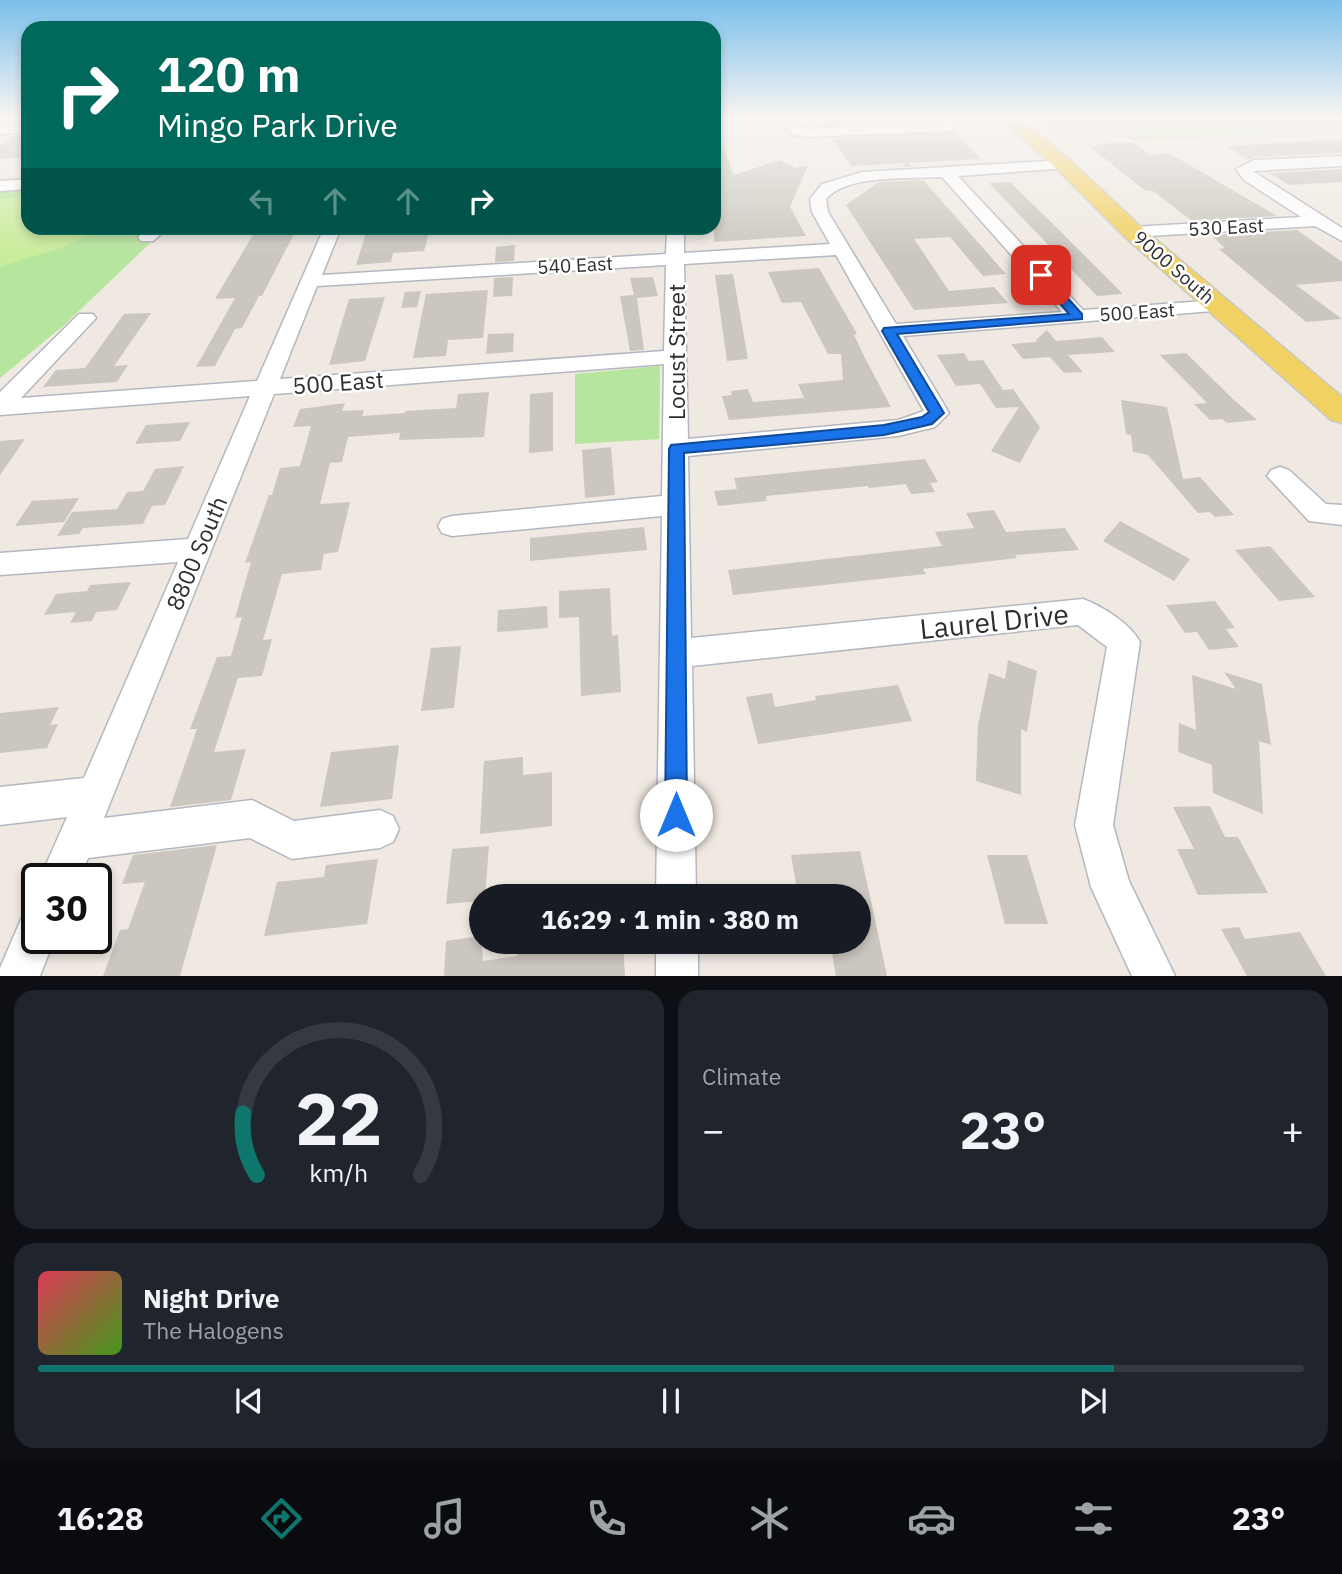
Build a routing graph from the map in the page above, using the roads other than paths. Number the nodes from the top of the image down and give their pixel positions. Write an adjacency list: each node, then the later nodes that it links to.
1 (1297, 164): 3 (street)
2 (1063, 165): 4 (street); 8 (main road, 9000 South)
3 (1244, 169): 7 (street)
4 (947, 172): 12 (street); 16 (street)
5 (21, 184): 6 (street)
6 (0, 186)
7 (1319, 221): 8 (street, 530 East); 11 (street)
8 (1133, 232): 15 (main road, 9000 South)
9 (329, 235): 14 (street, 8800 South)
10 (675, 235): 13 (street, Locust Street)
11 (1342, 236)
12 (841, 249): 13 (street, 540 East); 18 (street)
13 (675, 259): 14 (street, 540 East); 19 (street, Locust Street)
14 (310, 281): 20 (street, 8800 South)
15 (1218, 306): 16 (street, 500 East); 21 (main road, 9000 South)
16 (1078, 317): 18 (street, 500 East)
17 (86, 318): 22 (street)
18 (889, 331): 23 (street)
19 (676, 357): 20 (street, 500 East); 23 (street, Locust Street)
20 (265, 388): 22 (street, 500 East); 28 (street, 8800 South)
21 (1337, 404)
22 (0, 407)
23 (676, 449): 25 (street, Locust Street)
24 (1280, 476): 26 (street)
25 (676, 505): 27 (street); 30 (street, Locust Street)
26 (1342, 515)
27 (452, 526)
28 (198, 549): 29 (street); 31 (street, 8800 South)
29 (0, 564)
30 (675, 654): 36 (street, Locust Street); 41 (street, Laurel Drive)
31 (95, 795): 32 (street); 34 (street, 8800 South)
32 (0, 806)
33 (380, 829): 34 (street)
34 (76, 840): 35 (street, 8800 South)
35 (66, 863)
36 (677, 884)
37 (27, 954): 39 (street)
38 (677, 954): 40 (street)
39 (18, 975)
40 (677, 975)
41 (1154, 975)

